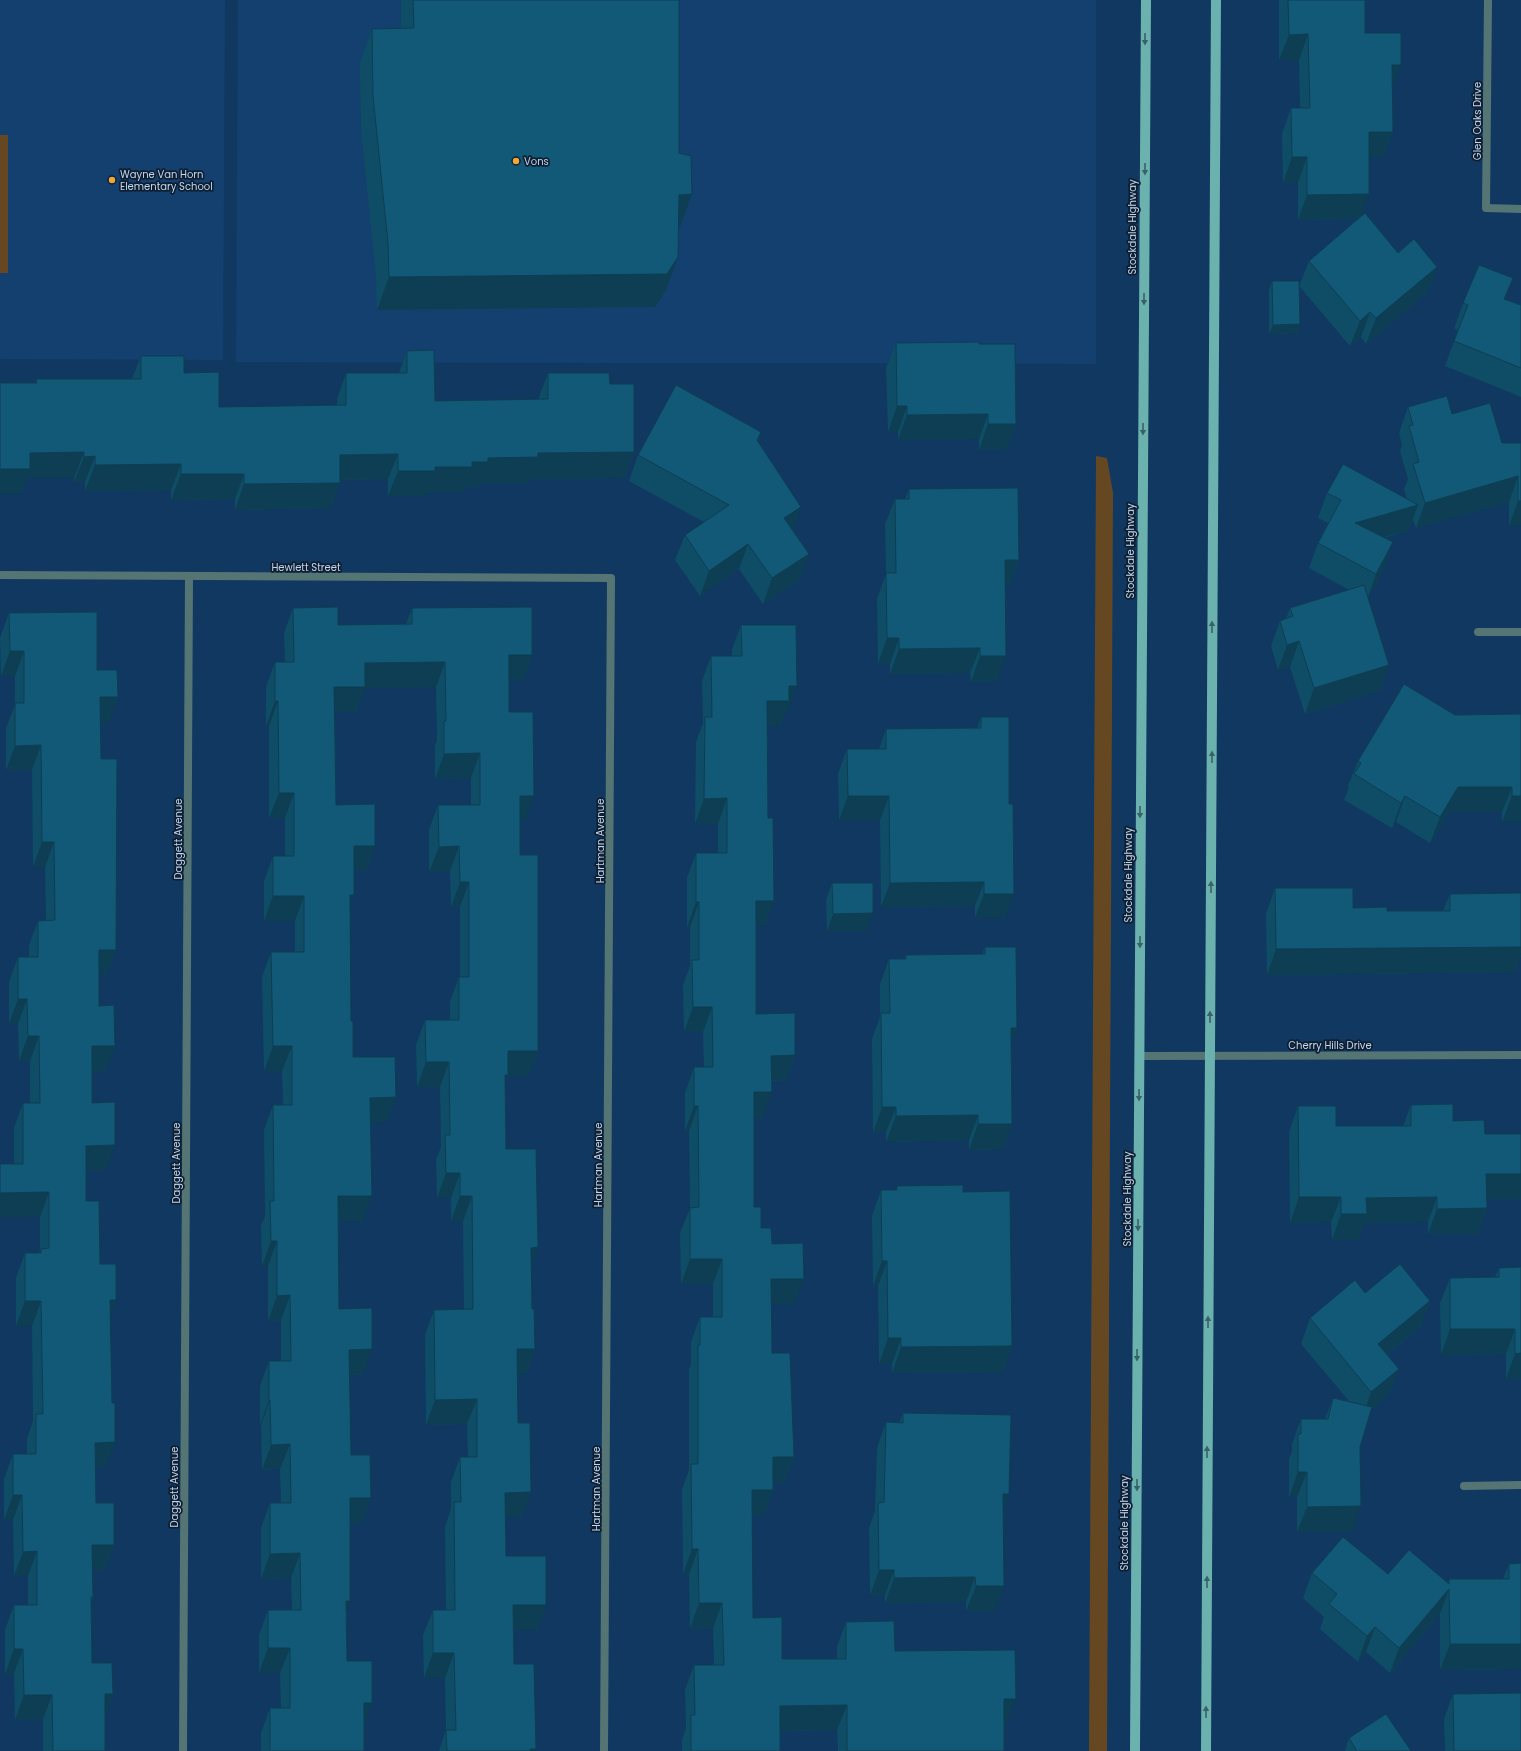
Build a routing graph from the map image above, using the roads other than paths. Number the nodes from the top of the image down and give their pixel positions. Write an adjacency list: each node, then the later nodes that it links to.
1 (1146, 0): 11 (main road, Stockdale Highway, one-way to 11)
2 (1216, 0): 12 (main road, one-way to 2)
3 (1488, 0): 4 (street, Glen Oaks Drive)
4 (1521, 209)
5 (0, 575): 6 (street, Hewlett Street)
6 (190, 576): 7 (street, Hewlett Street); 15 (street, Daggett Avenue)
7 (611, 578): 16 (street, Hartman Avenue)
8 (1478, 632): 9 (street)
9 (1521, 632)
10 (1521, 1055): 12 (street, Cherry Hills Drive)
11 (1140, 1056): 12 (street, Cherry Hills Drive); 17 (main road, Stockdale Highway, one-way to 17)
12 (1210, 1056): 18 (main road, one-way to 12)
13 (1521, 1485): 14 (street)
14 (1464, 1486)
15 (183, 1751)
16 (604, 1751)
17 (1135, 1751)
18 (1206, 1751)

